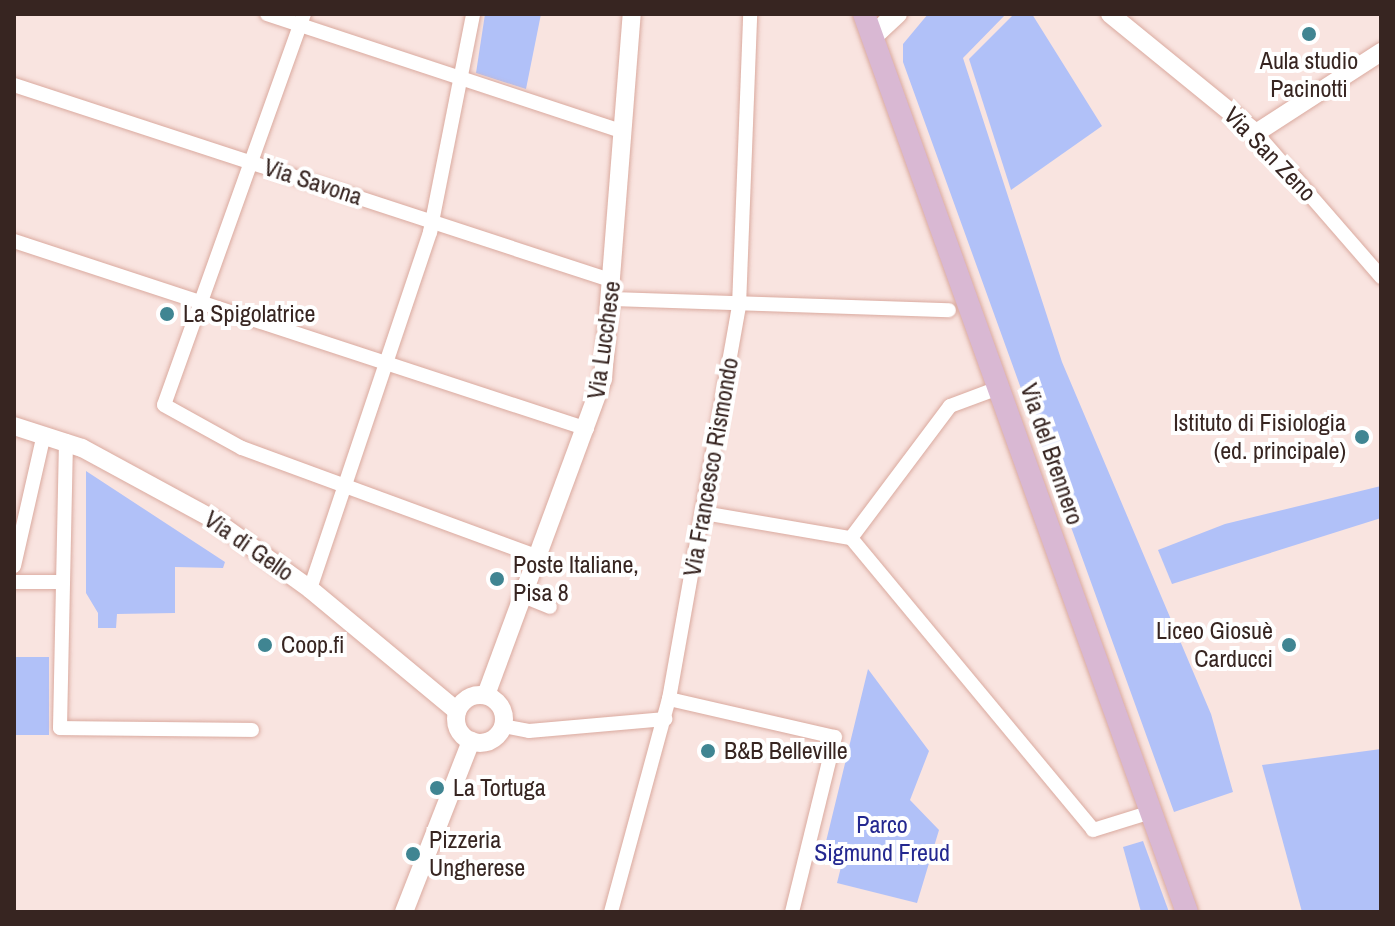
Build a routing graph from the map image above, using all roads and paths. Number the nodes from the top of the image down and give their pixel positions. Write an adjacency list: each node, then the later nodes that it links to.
1 (267, 14): 8 (street)
2 (473, 14): 11 (street)
3 (632, 14): 13 (street, Via Lucchese)
4 (750, 14): 21 (street, Via Francesco Rismondo)
5 (864, 14): 9 (main road, Via del Brennero)
6 (897, 14): 9 (main road)
7 (1110, 14): 14 (street, Via San Zeno)
8 (302, 19): 11 (street); 15 (street)
9 (873, 36): 24 (main road, Via del Brennero)
10 (1381, 52): 14 (street)
11 (460, 78): 13 (street); 16 (street)
12 (14, 85): 15 (street, Via Savona)
13 (623, 132): 19 (street, Via Lucchese)
14 (1256, 133): 18 (street, Via San Zeno)
15 (252, 162): 16 (street, Via Savona); 20 (street)
16 (432, 222): 19 (street, Via Savona); 23 (street)
17 (14, 241): 20 (street)
18 (1381, 277)
19 (612, 290): 21 (street, Via Savona); 26 (street, Via Lucchese)
20 (200, 300): 23 (street); 29 (street)
21 (739, 306): 22 (street, Via Savona); 30 (street, Via Francesco Rismondo)
22 (949, 310)
23 (387, 361): 26 (street); 29 (street)
24 (1001, 387): 31 (street); 46 (main road, Via del Brennero)
25 (14, 426): 27 (street, Via di Gello)
26 (587, 429): 32 (street, Via Lucchese)
27 (44, 434): 28 (street, Via di Gello); 33 (street)
28 (66, 441): 35 (street); 36 (street, Via di Gello)
29 (345, 485): 32 (street); 36 (street)
30 (704, 513): 31 (street); 40 (street, Via Francesco Rismondo)
31 (851, 538): 46 (street)
32 (538, 557): 37 (street, Via Lucchese)
33 (14, 566)
34 (14, 582): 35 (street)
35 (62, 582): 44 (street)
36 (310, 589): 41 (street, Via di Gello)
37 (523, 596): 38 (street); 39 (street, Via Lucchese)
38 (550, 607)
39 (486, 695): 41 (street); 43 (street)
40 (669, 699): 42 (street, Via Francesco Rismondo); 49 (street)
41 (457, 711): 45 (street)
42 (665, 719): 43 (street); 48 (street, Via Francesco Rismondo)
43 (503, 726): 45 (street)
44 (252, 730)
45 (471, 741): 47 (street)
46 (1151, 812): 50 (main road, Via del Brennero)
47 (404, 912)
48 (611, 912)
49 (792, 912)
50 (1187, 912)

